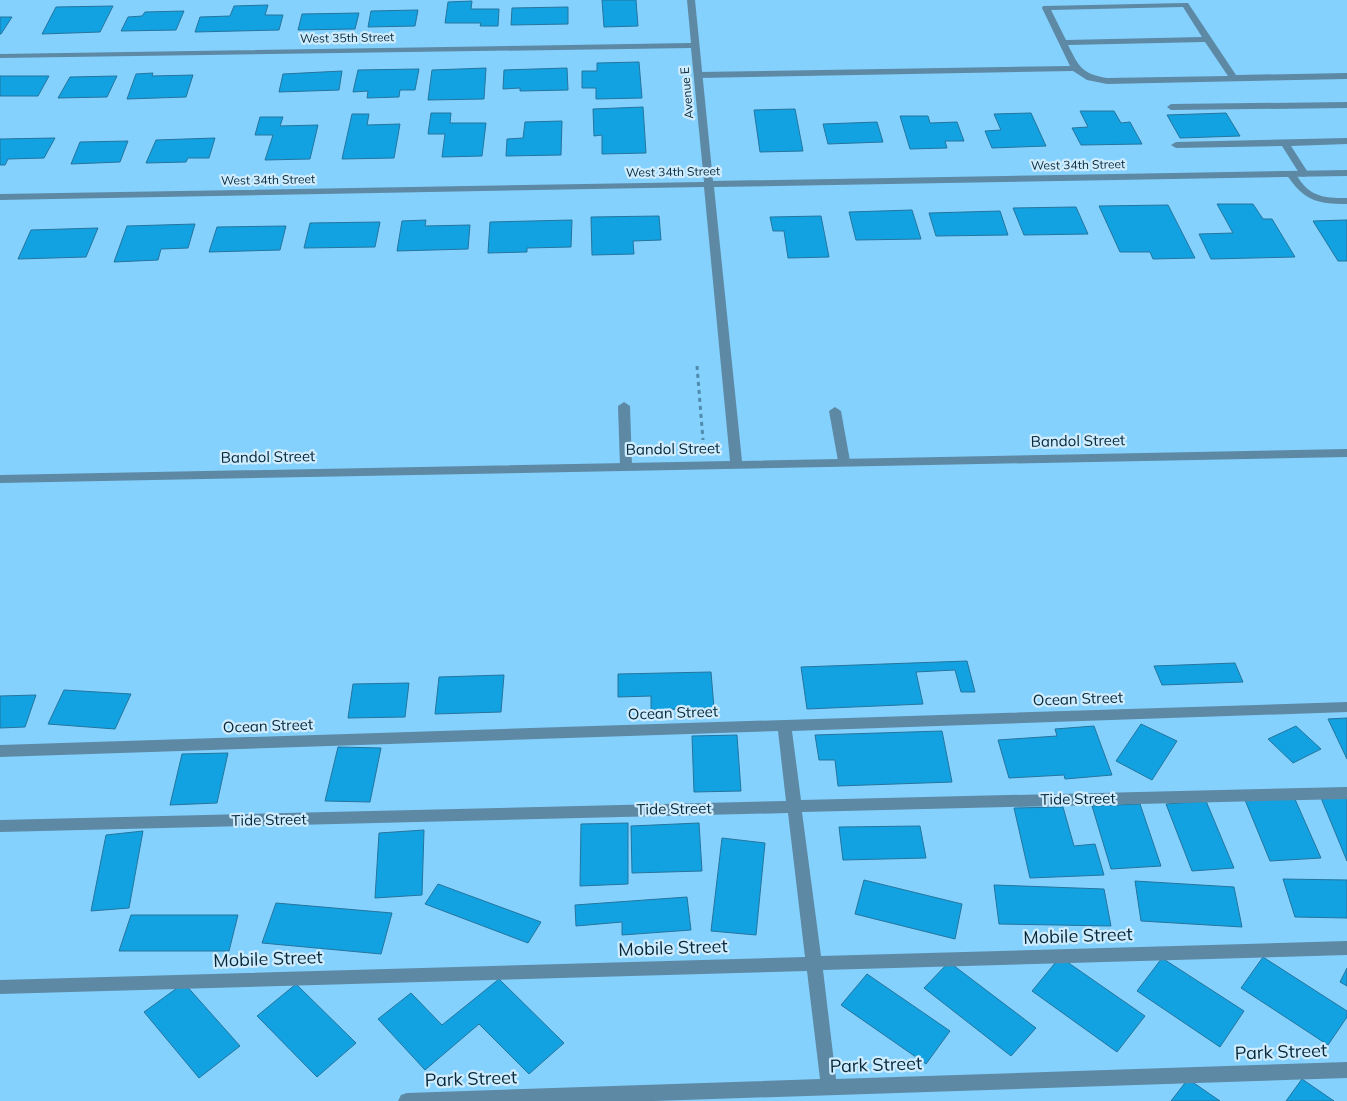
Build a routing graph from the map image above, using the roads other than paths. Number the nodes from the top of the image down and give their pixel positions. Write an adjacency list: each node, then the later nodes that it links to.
1 (691, 0): 4 (street, Avenue E)
2 (1208, 39): 3 (street); 3 (street); 9 (street)
3 (1063, 43): 6 (street)
4 (695, 44): 5 (street, West 35th Street); 7 (street, Avenue E)
5 (0, 56)
6 (1075, 68): 7 (street); 9 (street)
7 (698, 76): 18 (street, Avenue E)
8 (1347, 76): 9 (street)
9 (1234, 78)
10 (1347, 105): 11 (street)
11 (1171, 107)
12 (1347, 141): 13 (street)
13 (1285, 143): 14 (street); 17 (street)
14 (1176, 145)
15 (1347, 173): 17 (street, West 34th Street)
16 (1292, 174): 17 (street, West 34th Street); 18 (street, West 34th Street); 20 (street)
17 (1304, 174)
18 (708, 184): 19 (street, West 34th Street); 25 (street, Avenue E)
19 (0, 197)
20 (1347, 201)
21 (624, 406): 26 (street)
22 (835, 412): 24 (street)
23 (1347, 452): 24 (street, Bandol Street)
24 (844, 461): 25 (street, Bandol Street)
25 (736, 464): 26 (street, Bandol Street)
26 (626, 466): 27 (street, Bandol Street)
27 (0, 479)
28 (1347, 707): 29 (street, Ocean Street)
29 (784, 725): 30 (street, Ocean Street); 32 (street)
30 (0, 751)
31 (1347, 792): 32 (street, Tide Street)
32 (793, 806): 33 (street, Tide Street); 35 (street)
33 (0, 826)
34 (1347, 948): 35 (street, Mobile Street)
35 (812, 964): 36 (street, Mobile Street); 38 (street)
36 (0, 987)
37 (1347, 1070): 38 (street, Park Street)
38 (829, 1087): 39 (street, Park Street)
39 (407, 1101)

